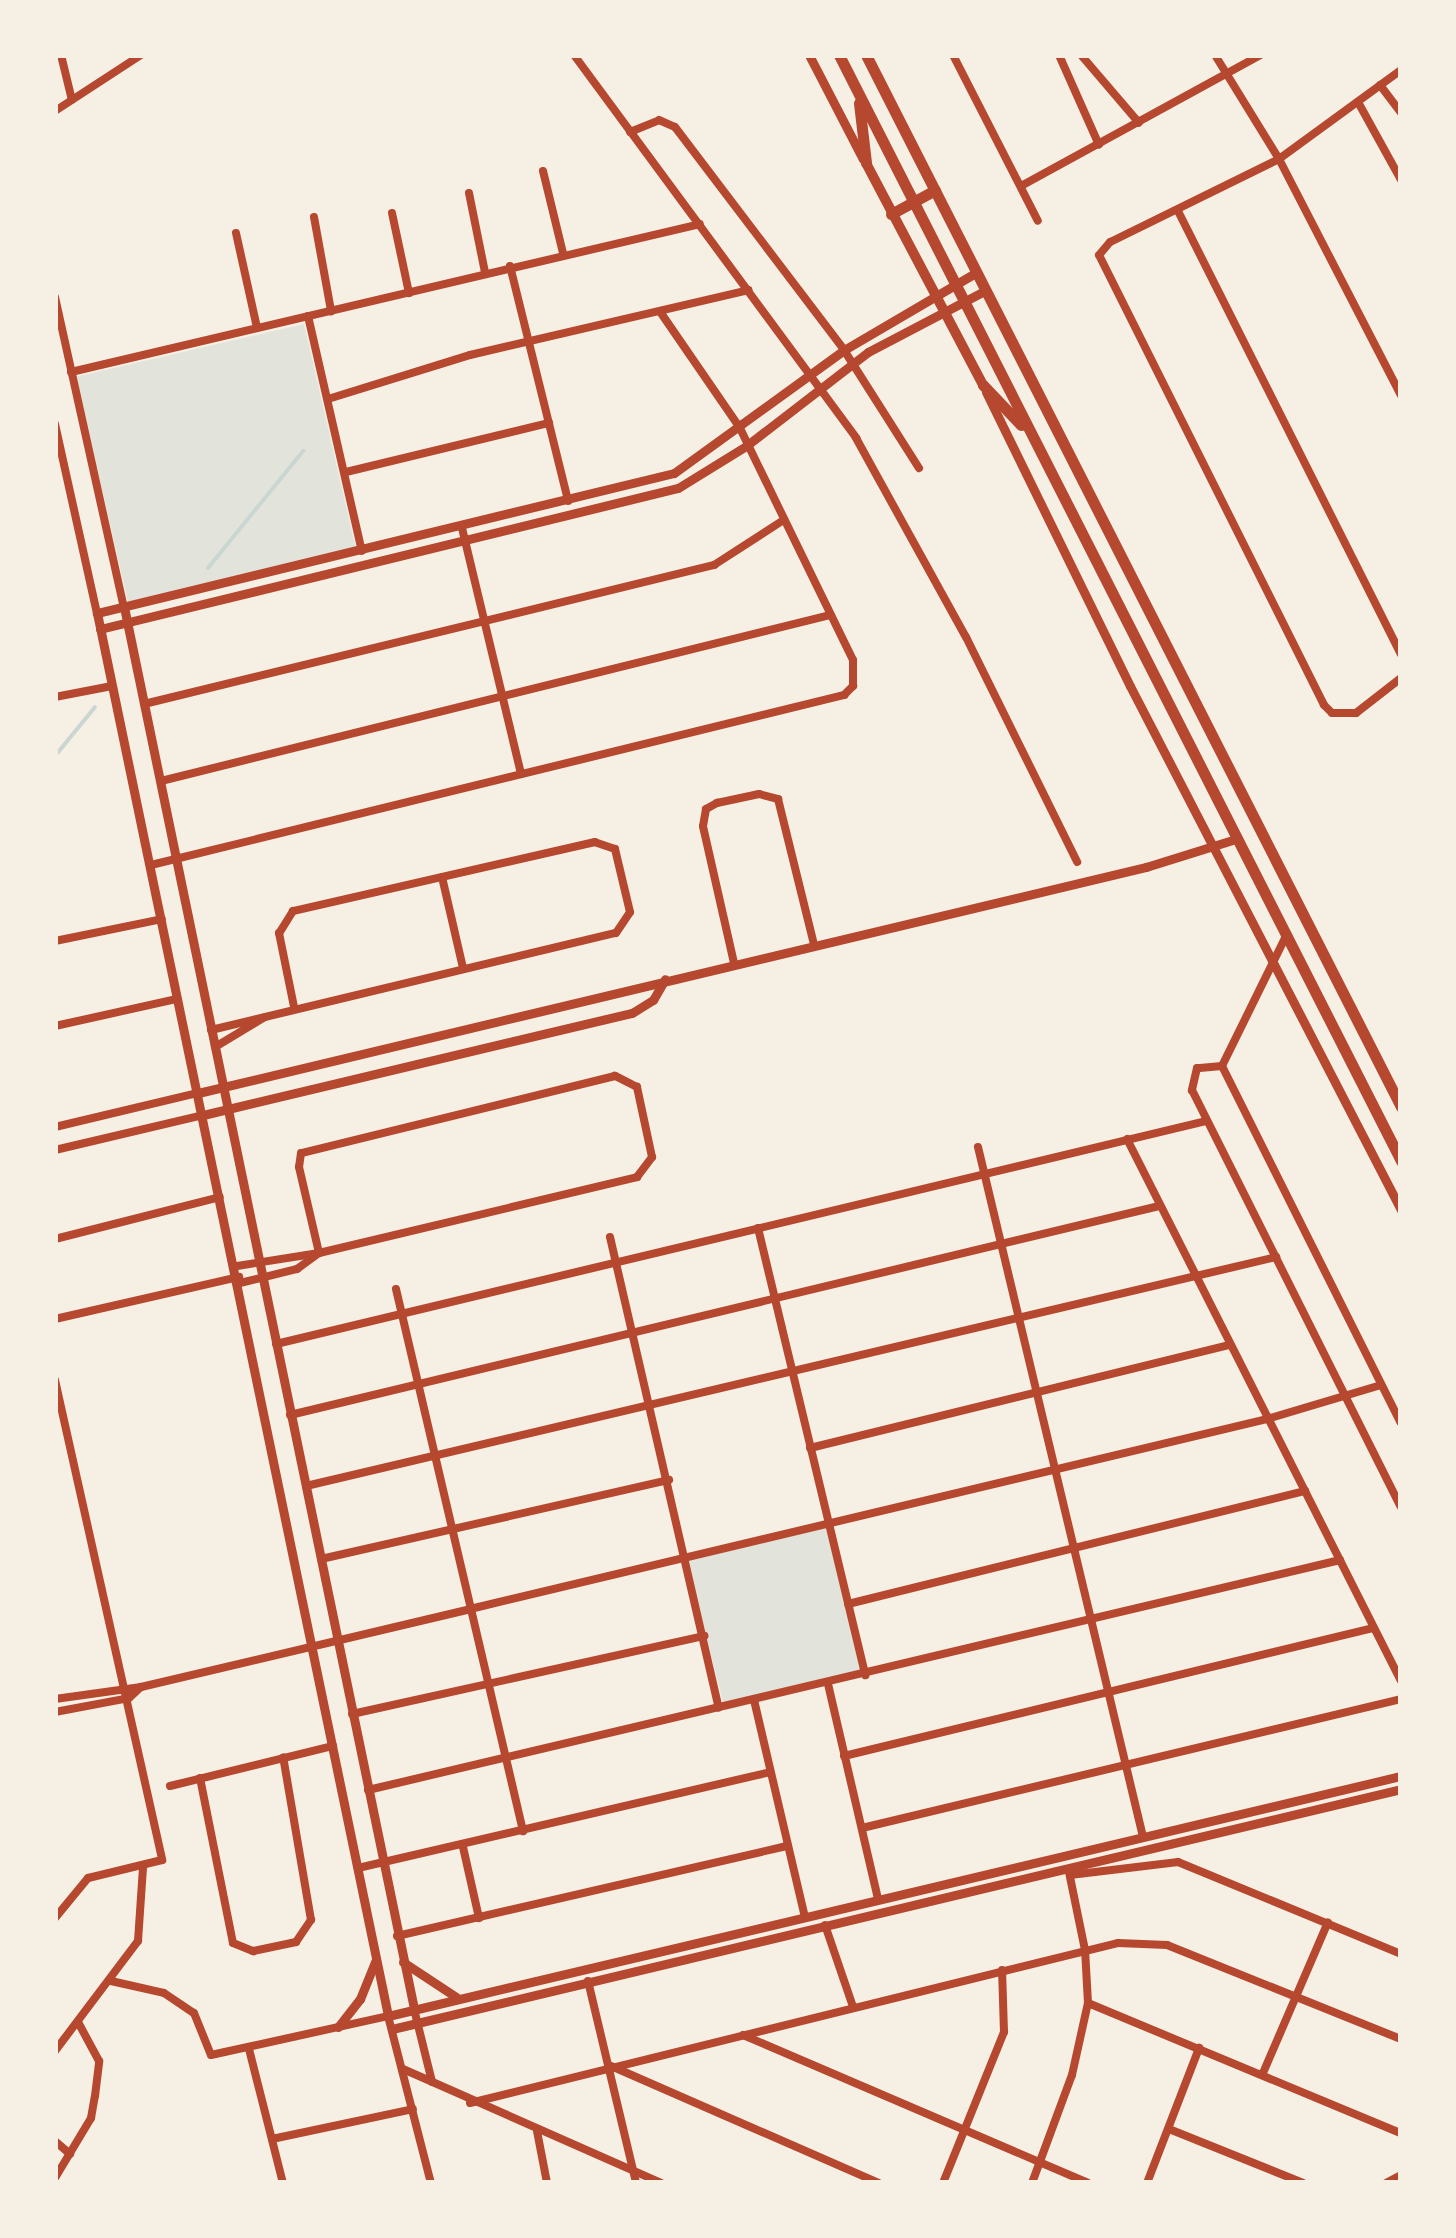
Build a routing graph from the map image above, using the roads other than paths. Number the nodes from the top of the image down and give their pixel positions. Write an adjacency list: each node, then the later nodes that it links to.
1 (61, 55): 16 (street)
2 (141, 55): 16 (street)
3 (574, 55): 21 (street)
4 (810, 55): 24 (street)
5 (839, 55): 15 (main road)
6 (866, 55): 28 (main road)
7 (952, 55): 27 (street)
8 (1060, 55): 22 (street)
9 (1081, 55): 20 (street)
10 (1215, 55): 13 (street)
11 (1260, 55): 13 (street)
12 (1401, 70): 14 (street)
13 (1230, 76): 20 (street); 23 (street)
14 (1380, 85): 17 (street); 19 (street)
15 (858, 94): 24 (main road); 30 (main road)
16 (72, 100): 18 (street)
17 (1358, 102): 23 (street); 26 (street)
18 (55, 112)
19 (1401, 113)
20 (1139, 123): 22 (street)
21 (630, 132): 36 (street); 55 (street)
22 (1099, 145): 27 (street)
23 (1279, 159): 31 (street); 61 (street)
24 (866, 164): 33 (main road)
25 (543, 171): 38 (street)
26 (1401, 180)
27 (1021, 186): 35 (street)
28 (935, 190): 30 (main road); 41 (main road)
29 (468, 193): 40 (street)
30 (909, 202): 33 (main road); 42 (main road)
31 (1178, 211): 83 (street); 84 (street)
32 (392, 213): 45 (street)
33 (892, 214): 46 (main road)
34 (314, 217): 49 (street)
35 (1038, 221)
36 (700, 224): 38 (street); 43 (street)
37 (236, 233): 53 (street)
38 (563, 254): 39 (street)
39 (510, 266): 40 (street); 54 (street)
40 (486, 272): 45 (street)
41 (977, 272): 42 (street); 44 (main road)
42 (953, 286): 46 (street); 47 (main road)
43 (749, 290): 50 (street); 58 (street)
44 (986, 290): 47 (street); 104 (main road)
45 (410, 292): 49 (street)
46 (936, 297): 51 (main road); 55 (street)
47 (962, 302): 51 (street); 66 (main road)
48 (56, 303): 57 (street)
49 (332, 311): 52 (street)
50 (661, 312): 54 (street); 65 (street)
51 (944, 312): 56 (street); 59 (main road)
52 (308, 316): 53 (street); 62 (street)
53 (256, 328): 57 (street)
54 (530, 342): 62 (street); 63 (street)
55 (844, 350): 56 (street); 58 (street)
56 (853, 363): 60 (street); 68 (street)
57 (70, 372): 77 (street)
58 (810, 374): 60 (street); 65 (street)
59 (983, 384): 66 (main road); 92 (street)
60 (820, 390): 67 (street); 94 (street)
61 (1401, 394)
62 (328, 398): 69 (street)
63 (548, 423): 69 (street); 72 (street)
64 (55, 424): 70 (street)
65 (740, 428): 67 (street); 72 (street)
66 (1031, 434): 91 (main road)
67 (746, 446): 73 (street); 75 (street)
68 (919, 468)
69 (346, 472): 76 (street)
70 (67, 476): 71 (street); 78 (street)
71 (55, 478)
72 (568, 500): 74 (street)
73 (782, 521): 79 (street); 80 (street)
74 (462, 528): 75 (street); 76 (street)
75 (465, 542): 80 (street); 81 (street)
76 (362, 552): 77 (street)
77 (124, 607): 78 (street); 81 (street)
78 (96, 613): 82 (street)
79 (830, 614): 87 (street); 89 (street)
80 (484, 621): 87 (street); 88 (street)
81 (127, 623): 82 (street); 88 (street)
82 (100, 629): 85 (street)
83 (1401, 654)
84 (1401, 678)
85 (112, 686): 86 (street); 95 (street)
86 (55, 698)
87 (503, 698): 89 (street); 90 (street)
88 (144, 704): 90 (street)
89 (522, 774): 93 (street)
90 (161, 781): 93 (street)
91 (1236, 839): 92 (street); 98 (main road)
92 (1214, 846): 100 (street); 101 (street)
93 (178, 858): 95 (street); 111 (street)
94 (1078, 862)
95 (151, 865): 97 (street)
96 (442, 877): 103 (street); 103 (street); 108 (street)
97 (162, 919): 99 (street); 107 (street)
98 (1286, 936): 101 (street); 106 (main road)
99 (55, 941)
100 (814, 945): 102 (street); 102 (street)
101 (1274, 961): 113 (street); 128 (street)
102 (734, 963): 105 (street)
103 (463, 968): 108 (street)
104 (1332, 970): 106 (main road); 116 (main road)
105 (665, 979): 114 (street); 117 (street)
106 (1310, 981): 124 (main road)
107 (177, 999): 110 (street); 115 (street)
108 (294, 1007): 109 (street)
109 (268, 1014): 111 (street); 112 (street)
110 (55, 1026)
111 (211, 1030): 112 (street)
112 (214, 1047): 114 (street)
113 (1222, 1066): 119 (street); 150 (street)
114 (223, 1086): 115 (street); 117 (street)
115 (198, 1093): 118 (street); 120 (street)
116 (1401, 1107)
117 (228, 1108): 118 (street); 136 (street)
118 (203, 1115): 123 (street); 126 (street)
119 (1206, 1121): 121 (street); 134 (street)
120 (55, 1127)
121 (1127, 1140): 125 (street); 127 (street)
122 (978, 1147): 125 (street)
123 (55, 1150)
124 (1401, 1162)
125 (984, 1174): 129 (street); 132 (street)
126 (221, 1196): 131 (street); 137 (street)
127 (1159, 1206): 132 (street); 139 (street)
128 (1401, 1210)
129 (758, 1228): 135 (street); 141 (street)
130 (610, 1237): 135 (street)
131 (55, 1239)
132 (1003, 1247): 141 (street); 144 (street)
133 (319, 1253): 133 (street); 136 (street); 138 (street)
134 (1276, 1258): 139 (street); 153 (street)
135 (617, 1261): 142 (street); 145 (street)
136 (259, 1262): 137 (street); 138 (street)
137 (239, 1275): 138 (street); 143 (street); 177 (street)
138 (263, 1278): 146 (street)
139 (1196, 1278): 144 (street); 147 (street)
140 (396, 1289): 142 (street)
141 (776, 1302): 145 (street); 148 (street)
142 (402, 1314): 146 (street); 151 (street)
143 (55, 1319)
144 (1021, 1320): 148 (street); 152 (street)
145 (634, 1334): 151 (street); 154 (street)
146 (276, 1344): 155 (street)
147 (1229, 1345): 152 (street); 156 (street)
148 (794, 1375): 154 (street); 158 (street)
149 (55, 1380): 180 (street)
150 (1382, 1384): 153 (street); 157 (street)
151 (418, 1386): 155 (street); 159 (street)
152 (1038, 1391): 158 (street); 160 (street)
153 (1347, 1398): 156 (street); 164 (street)
154 (651, 1407): 159 (street); 161 (street)
155 (290, 1416): 162 (street)
156 (1267, 1419): 160 (street); 163 (street)
157 (1401, 1424)
158 (810, 1448): 165 (street)
159 (434, 1457): 162 (street); 166 (street)
160 (1056, 1469): 165 (street); 167 (street)
161 (668, 1480): 166 (street); 168 (street)
162 (306, 1486): 169 (street)
163 (1305, 1491): 167 (street); 170 (street)
164 (1401, 1507)
165 (828, 1522): 168 (street); 171 (street)
166 (452, 1530): 169 (street); 172 (street)
167 (1075, 1548): 171 (street); 173 (street)
168 (685, 1556): 172 (street); 175 (street)
169 (320, 1559): 176 (street)
170 (1340, 1560): 173 (street); 174 (street)
171 (848, 1604): 178 (street)
172 (470, 1609): 176 (street); 183 (street)
173 (1092, 1620): 178 (street); 184 (street)
174 (1373, 1628): 179 (street); 184 (street)
175 (704, 1636): 183 (street); 189 (street)
176 (338, 1639): 177 (street); 191 (street)
177 (310, 1645): 182 (street); 192 (street)
178 (865, 1675): 181 (street)
179 (1401, 1681)
180 (126, 1684): 182 (street); 185 (street); 186 (street)
181 (828, 1684): 188 (street); 193 (street)
182 (141, 1686): 185 (street)
183 (490, 1687): 191 (street); 195 (street)
184 (1109, 1693): 193 (street); 196 (street)
185 (129, 1698): 190 (street); 209 (street)
186 (55, 1699)
187 (1401, 1699): 196 (street)
188 (754, 1700): 189 (street); 197 (street)
189 (719, 1708): 195 (street)
190 (55, 1712)
191 (352, 1714): 202 (street)
192 (333, 1746): 194 (street); 210 (street)
193 (844, 1756): 203 (street)
194 (282, 1757): 199 (street); 199 (street)
195 (506, 1758): 202 (street); 204 (street)
196 (1127, 1764): 203 (street); 205 (street)
197 (769, 1772): 204 (street); 206 (street)
198 (1401, 1776): 205 (street)
199 (200, 1778): 200 (street)
200 (170, 1786)
201 (1401, 1789): 211 (street)
202 (368, 1790): 208 (street)
203 (862, 1828): 212 (street)
204 (522, 1831): 207 (street)
205 (1143, 1837): 212 (street)
206 (787, 1846): 213 (street); 215 (street)
207 (464, 1847): 208 (street); 215 (street)
208 (382, 1863): 210 (street); 218 (street)
209 (143, 1867): 214 (street); 224 (street)
210 (358, 1868): 221 (street)
211 (1069, 1871): 216 (street); 217 (street); 219 (street)
212 (878, 1899): 213 (street)
213 (804, 1916): 226 (street)
214 (55, 1918)
215 (480, 1918): 218 (street)
216 (1328, 1922): 220 (street); 227 (street)
217 (825, 1925): 225 (street); 229 (street)
218 (397, 1936): 222 (street)
219 (1085, 1950): 223 (street); 227 (street); 228 (street)
220 (1401, 1954)
221 (376, 1960): 231 (street); 234 (street)
222 (402, 1961): 226 (street); 230 (street)
223 (1002, 1970): 229 (street); 250 (street)
224 (111, 1981): 232 (street); 241 (street)
225 (588, 1981): 233 (street); 243 (street)
226 (459, 1998): 230 (street)
227 (1298, 1998): 239 (street); 245 (street)
228 (1088, 2002): 240 (street); 256 (street)
229 (853, 2007): 237 (street)
230 (414, 2009): 231 (street); 233 (street)
231 (388, 2016): 234 (street); 236 (street)
232 (78, 2022): 238 (street); 255 (street)
233 (417, 2022): 236 (street); 246 (street)
234 (338, 2028): 241 (street)
235 (55, 2029): 238 (street)
236 (392, 2029): 244 (street)
237 (743, 2034): 243 (street); 250 (street)
238 (66, 2038): 242 (street)
239 (1401, 2040)
240 (1199, 2048): 245 (street); 249 (street)
241 (249, 2049): 253 (street)
242 (55, 2051)
243 (611, 2066): 247 (street); 257 (street); 265 (street)
244 (403, 2069): 246 (street); 248 (street)
245 (1263, 2073): 252 (street)
246 (432, 2082): 247 (street)
247 (470, 2102): 251 (street)
248 (412, 2109): 253 (street); 261 (street)
249 (1168, 2129): 269 (street); 270 (street)
250 (965, 2130): 256 (street); 266 (street)
251 (538, 2131): 257 (street); 262 (street)
252 (1401, 2134)
253 (272, 2139): 260 (street)
254 (55, 2141): 255 (street)
255 (70, 2154): 259 (street)
256 (1040, 2163): 267 (street); 268 (street)
257 (634, 2172): 263 (street); 264 (street)
258 (1401, 2175): 271 (street)
259 (55, 2178)
260 (283, 2183)
261 (430, 2183)
262 (547, 2183)
263 (636, 2183)
264 (661, 2183)
265 (879, 2183)
266 (943, 2183)
267 (1032, 2183)
268 (1088, 2183)
269 (1147, 2183)
270 (1303, 2183)
271 (1386, 2183)

